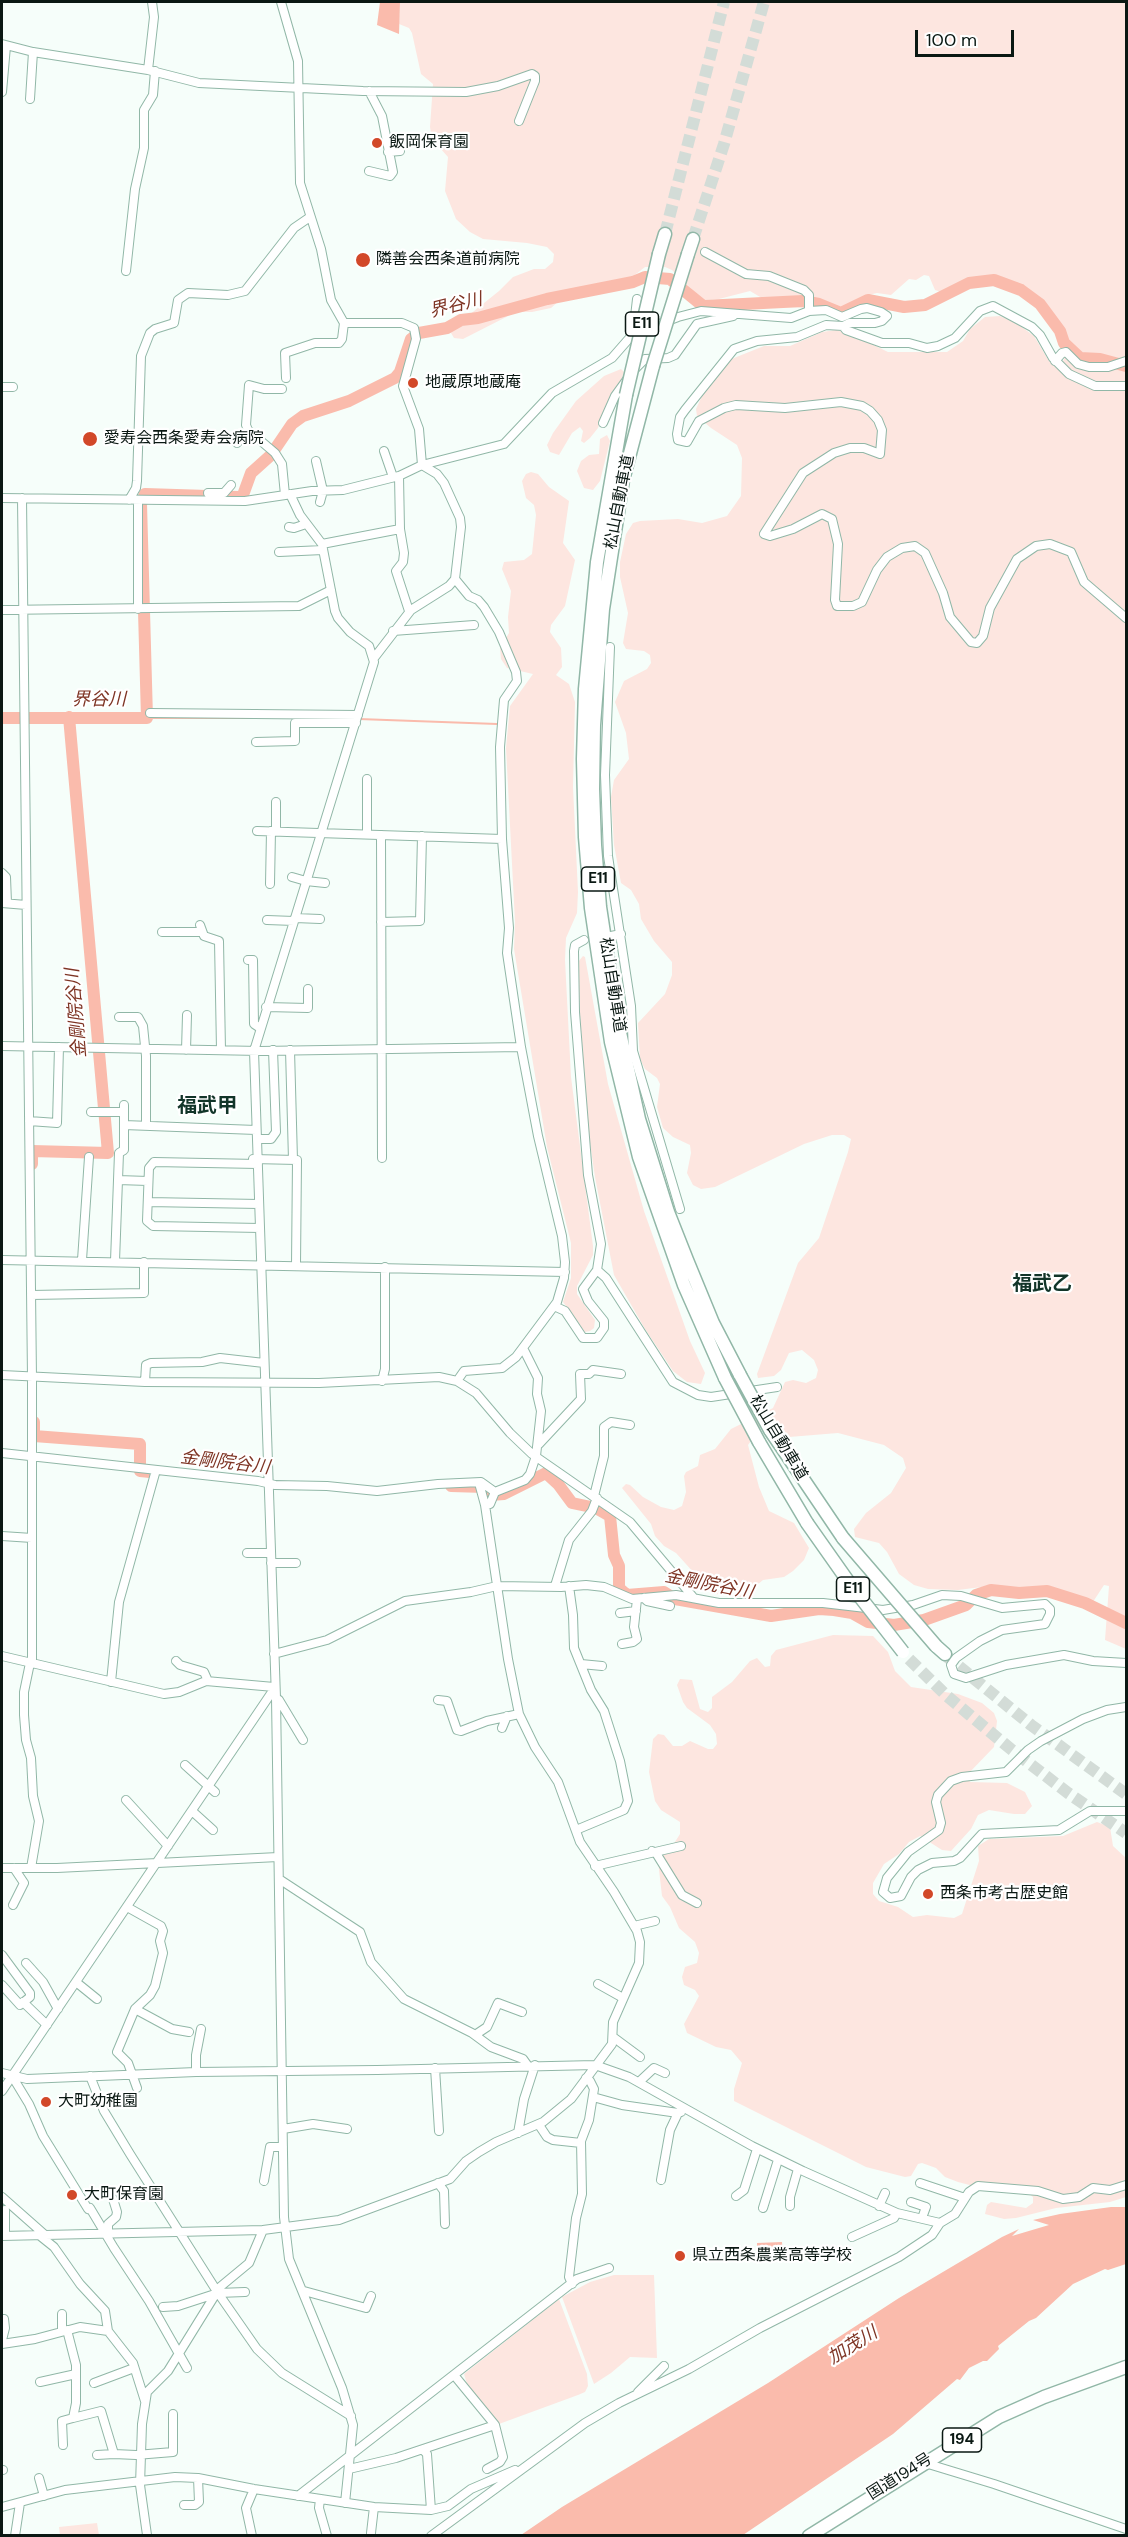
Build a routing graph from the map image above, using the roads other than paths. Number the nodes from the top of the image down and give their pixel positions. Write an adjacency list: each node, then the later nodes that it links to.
1 (152, 2): 5 (street)
2 (281, 2): 6 (street)
3 (4, 45): 4 (street); 8 (street)
4 (33, 52): 5 (street); 9 (street)
5 (151, 70): 6 (street); 18 (street)
6 (298, 87): 7 (street); 14 (street)
7 (369, 91): 10 (street); 12 (street)
8 (2, 92)
9 (30, 99)
10 (519, 121)
11 (400, 151): 12 (street)
12 (388, 152): 13 (street)
13 (369, 171)
14 (310, 217): 22 (street); 46 (street)
15 (665, 234): 176 (highway, 松山自動車道 / E11, bridge)
16 (693, 239): 174 (highway, 松山自動車道 / E11, bridge)
17 (705, 252): 20 (street)
18 (126, 271)
19 (637, 299): 24 (street)
20 (810, 310): 21 (street); 23 (street)
21 (737, 315): 24 (street); 32 (street)
22 (344, 323): 27 (street); 37 (street)
23 (843, 326): 25 (street); 60 (street)
24 (633, 334): 37 (street)
25 (1055, 361): 26 (street); 28 (street)
26 (1126, 361)
27 (286, 378)
28 (1126, 386)
29 (2, 387): 30 (street)
30 (13, 387)
31 (282, 389): 33 (street)
32 (603, 423)
33 (248, 430): 34 (street); 42 (street)
34 (237, 443)
35 (384, 452): 38 (street)
36 (316, 461): 40 (street)
37 (422, 465): 38 (street); 54 (street)
38 (396, 476): 40 (street); 51 (street)
39 (231, 485): 43 (street)
40 (323, 491): 42 (street); 48 (street)
41 (208, 493): 43 (street)
42 (287, 494): 43 (street); 49 (street)
43 (224, 497): 47 (street)
44 (2, 498): 45 (street)
45 (22, 498): 46 (street); 58 (street)
46 (129, 500): 47 (street)
47 (141, 500): 56 (street)
48 (320, 502)
49 (306, 524): 50 (street); 52 (street)
50 (289, 527)
51 (400, 529): 52 (street); 59 (street)
52 (323, 547): 53 (street); 55 (street)
53 (279, 552)
54 (455, 579): 59 (street); 76 (street)
55 (330, 590): 56 (street); 64 (street)
56 (142, 609): 58 (street)
57 (2, 610): 58 (street)
58 (23, 610): 83 (street)
59 (409, 611): 62 (street)
60 (1126, 618)
61 (474, 625): 62 (street)
62 (393, 631): 64 (street)
63 (610, 647): 89 (street)
64 (374, 658): 66 (street)
65 (150, 713): 66 (street)
66 (357, 719): 67 (street); 72 (street)
67 (256, 742)
68 (367, 779): 73 (street)
69 (276, 802): 71 (street)
70 (257, 831): 71 (street)
71 (273, 831): 72 (street); 81 (street)
72 (322, 833): 73 (street); 79 (street)
73 (366, 834): 74 (street)
74 (381, 835): 75 (street); 87 (street)
75 (422, 836): 76 (street); 87 (street)
76 (502, 839): 101 (street)
77 (2, 873): 82 (street)
78 (292, 877): 79 (street)
79 (306, 881): 80 (street); 86 (street)
80 (325, 882)
81 (270, 884)
82 (4, 903): 83 (street)
83 (26, 905): 99 (street)
84 (320, 919): 86 (street)
85 (267, 920): 86 (street)
86 (294, 920): 94 (street)
87 (381, 922): 108 (street)
88 (162, 932): 104 (street)
89 (621, 934): 90 (street); 123 (street)
90 (611, 936)
91 (584, 940): 133 (street)
92 (248, 960): 97 (street)
93 (308, 989): 94 (street)
94 (266, 1007): 97 (street)
95 (187, 1016): 103 (street)
96 (119, 1017): 102 (street)
97 (260, 1028): 105 (street)
98 (2, 1046): 99 (street)
99 (28, 1046): 100 (street); 110 (street)
100 (59, 1047): 102 (street); 110 (street)
101 (521, 1047): 108 (street); 134 (street)
102 (145, 1049): 103 (street); 112 (street)
103 (186, 1050): 104 (street)
104 (221, 1050): 105 (street)
105 (254, 1050): 106 (street); 113 (street)
106 (273, 1050): 107 (street); 113 (street)
107 (290, 1050): 108 (street); 117 (street)
108 (381, 1050): 116 (street)
109 (91, 1112): 111 (street)
110 (29, 1121): 125 (street)
111 (124, 1125): 112 (street); 119 (street)
112 (146, 1126): 113 (street)
113 (257, 1134): 118 (street)
114 (89, 1157): 127 (street)
115 (150, 1157): 118 (street)
116 (382, 1158)
117 (293, 1160): 118 (street); 131 (street)
118 (257, 1161): 120 (street); 122 (street)
119 (118, 1180): 120 (street); 128 (street)
120 (148, 1182): 121 (street)
121 (148, 1202): 122 (street); 124 (street)
122 (259, 1204): 124 (street)
123 (680, 1209)
124 (260, 1228): 130 (street)
125 (31, 1259): 126 (street); 127 (street); 135 (street)
126 (2, 1260)
127 (82, 1260): 128 (street)
128 (115, 1261): 129 (street)
129 (144, 1262): 130 (street); 135 (street)
130 (261, 1264): 131 (street); 138 (street)
131 (296, 1265): 132 (street)
132 (385, 1267): 134 (street); 143 (street)
133 (597, 1270): 136 (street); 146 (street)
134 (565, 1272): 136 (street)
135 (32, 1295): 141 (street)
136 (554, 1306): 137 (street)
137 (523, 1348): 144 (street); 148 (street)
138 (264, 1363): 142 (street); 145 (street)
139 (621, 1374): 148 (street)
140 (2, 1376): 141 (street)
141 (32, 1377): 145 (street); 150 (street)
142 (265, 1381): 143 (street); 145 (street); 153 (street)
143 (382, 1381): 144 (street)
144 (457, 1381): 151 (street)
145 (145, 1382)
146 (777, 1387)
147 (630, 1425): 155 (street)
148 (538, 1445): 151 (street)
149 (2, 1453): 150 (street)
150 (32, 1456): 152 (street); 158 (street)
151 (537, 1456): 155 (street); 156 (street)
152 (156, 1470): 153 (street); 184 (street)
153 (268, 1484): 154 (street); 160 (street)
154 (479, 1485): 156 (street); 156 (street)
155 (596, 1497): 163 (street); 165 (street)
156 (491, 1500): 164 (street)
157 (2, 1536): 158 (street)
158 (32, 1538): 179 (street)
159 (247, 1553): 160 (street)
160 (270, 1553): 161 (street)
161 (271, 1563): 162 (street); 175 (street)
162 (296, 1563)
163 (677, 1577): 167 (street); 168 (street)
164 (497, 1586): 165 (street); 175 (street); 189 (street)
165 (555, 1586): 166 (street)
166 (569, 1586): 169 (street); 181 (street)
167 (671, 1595): 168 (street); 169 (street)
168 (693, 1597): 180 (street)
169 (640, 1598): 170 (street); 171 (street)
170 (670, 1606)
171 (636, 1611): 172 (street); 173 (street)
172 (620, 1613)
173 (622, 1644)
174 (940, 1650)
175 (274, 1654): 185 (street)
176 (906, 1655)
177 (2, 1656): 179 (street)
178 (176, 1661): 183 (street)
179 (31, 1663): 184 (street); 208 (street)
180 (1126, 1663)
181 (581, 1664): 182 (street); 199 (street)
182 (602, 1666)
183 (208, 1681): 184 (street); 185 (street)
184 (111, 1682)
185 (274, 1688): 186 (street); 194 (street)
186 (276, 1698): 192 (street); 203 (street)
187 (438, 1700): 190 (street)
188 (1126, 1707): 197 (street)
189 (519, 1714): 190 (street); 199 (street)
190 (507, 1716): 191 (street)
191 (502, 1728)
192 (303, 1740)
193 (185, 1765): 194 (street)
194 (212, 1789): 196 (street)
195 (130, 1801): 200 (street)
196 (192, 1810): 198 (street); 200 (street)
197 (1126, 1811)
198 (213, 1830)
199 (576, 1830): 205 (street)
200 (169, 1844): 204 (street)
201 (681, 1846): 202 (street)
202 (652, 1851): 205 (street); 210 (street)
203 (278, 1857): 204 (street); 209 (street)
204 (157, 1862): 208 (street); 212 (street)
205 (596, 1866): 214 (street)
206 (2, 1868): 207 (street)
207 (14, 1868): 208 (street); 211 (street)
208 (32, 1868)
209 (279, 1879): 229 (street); 235 (street)
210 (697, 1903)
211 (12, 1905)
212 (127, 1907): 217 (street); 224 (street)
213 (655, 1921): 214 (street)
214 (634, 1926): 220 (street)
215 (2, 1955): 222 (street)
216 (26, 1963): 223 (street)
217 (76, 1982): 221 (street); 223 (street)
218 (598, 1984): 220 (street)
219 (2, 1985): 222 (street)
220 (623, 1998): 230 (street)
221 (98, 1999)
222 (23, 2002): 226 (street)
223 (58, 2009): 226 (street)
224 (135, 2009): 228 (street); 239 (street)
225 (522, 2012): 229 (street)
226 (47, 2025): 240 (street)
227 (201, 2029): 236 (street)
228 (189, 2032)
229 (475, 2035): 233 (street)
230 (613, 2037): 231 (street); 232 (street)
231 (640, 2057)
232 (595, 2065): 233 (street); 242 (street); 243 (street)
233 (532, 2066): 234 (street); 253 (street)
234 (435, 2068): 235 (street); 252 (street)
235 (282, 2071): 236 (street); 250 (street)
236 (196, 2072): 239 (street)
237 (2, 2073): 240 (street)
238 (665, 2073): 243 (street)
239 (133, 2074): 241 (street); 244 (street)
240 (12, 2076): 241 (street); 245 (street); 282 (street)
241 (90, 2076): 281 (street)
242 (586, 2078): 246 (street); 249 (street)
243 (639, 2082): 247 (street)
244 (137, 2088)
245 (2, 2091)
246 (593, 2097): 248 (street); 254 (street)
247 (688, 2110): 248 (street); 256 (street)
248 (678, 2113): 259 (street)
249 (538, 2125): 253 (street); 254 (street)
250 (283, 2129): 251 (street); 255 (street)
251 (346, 2129)
252 (439, 2131)
253 (518, 2133): 261 (street)
254 (581, 2143): 286 (street)
255 (283, 2147): 260 (street); 278 (street)
256 (757, 2149): 257 (street); 265 (street)
257 (778, 2160): 258 (street); 272 (street)
258 (798, 2169): 270 (street); 271 (street)
259 (661, 2180)
260 (264, 2181)
261 (438, 2183): 277 (street); 278 (street)
262 (920, 2183): 267 (street)
263 (1126, 2185): 267 (street)
264 (885, 2193): 271 (street)
265 (736, 2196)
266 (2, 2197): 283 (street)
267 (965, 2198): 276 (street)
268 (113, 2199): 282 (street)
269 (911, 2202): 275 (street)
270 (790, 2206)
271 (879, 2206): 274 (street)
272 (763, 2208)
273 (5, 2210): 284 (street)
274 (897, 2213): 275 (street); 279 (street)
275 (922, 2218): 276 (street)
276 (940, 2223): 306 (street)
277 (445, 2224)
278 (285, 2226): 280 (street); 287 (street)
279 (853, 2226)
280 (263, 2230): 281 (street); 289 (street)
281 (180, 2232): 282 (street); 289 (street)
282 (107, 2233): 283 (street); 297 (street)
283 (42, 2235): 284 (street); 295 (street)
284 (3, 2236)
285 (609, 2268): 286 (street)
286 (572, 2284): 303 (street)
287 (304, 2291): 290 (street); 309 (street)
288 (245, 2292): 289 (street)
289 (218, 2293): 291 (street); 297 (street); 309 (street)
290 (371, 2296)
291 (164, 2307)
292 (63, 2314): 294 (street)
293 (4, 2319): 296 (street)
294 (65, 2330): 295 (street); 296 (street); 302 (street)
295 (108, 2331): 300 (street)
296 (2, 2342)
297 (179, 2354): 301 (street); 307 (street)
298 (664, 2366): 306 (street)
299 (1126, 2367): 318 (highway, 国道194号 / 194)
300 (135, 2368): 305 (street); 307 (street)
301 (187, 2368)
302 (76, 2374): 304 (street); 310 (street)
303 (454, 2374): 311 (street); 317 (street)
304 (40, 2382)
305 (94, 2383)
306 (637, 2394): 319 (street)
307 (145, 2401): 315 (street)
308 (173, 2414): 315 (street)
309 (351, 2416): 317 (street)
310 (73, 2418): 312 (street); 314 (street)
311 (495, 2426): 313 (street); 321 (street)
312 (63, 2445)
313 (423, 2450): 320 (street); 334 (street)
314 (114, 2454): 315 (street); 316 (street)
315 (143, 2454): 324 (street)
316 (97, 2455)
317 (350, 2456): 320 (street); 327 (street)
318 (924, 2463): 335 (street); 342 (highway, 国道194号 / 194)
319 (521, 2467): 334 (street); 341 (street)
320 (349, 2469): 330 (street)
321 (487, 2469)
322 (39, 2478): 326 (street)
323 (198, 2478): 324 (street); 325 (street); 331 (street)
324 (140, 2480): 326 (street); 338 (street)
325 (254, 2489): 327 (street); 339 (street)
326 (44, 2496): 329 (street)
327 (298, 2496): 328 (street)
328 (320, 2499): 330 (street); 340 (street)
329 (20, 2503): 332 (street); 337 (street)
330 (345, 2503): 333 (street)
331 (184, 2505)
332 (2, 2507)
333 (374, 2507): 334 (street); 336 (street)
334 (432, 2510)
335 (1126, 2529)
336 (372, 2533)
337 (15, 2535)
338 (147, 2535)
339 (252, 2535)
340 (327, 2535)
341 (431, 2535)
342 (809, 2535)

